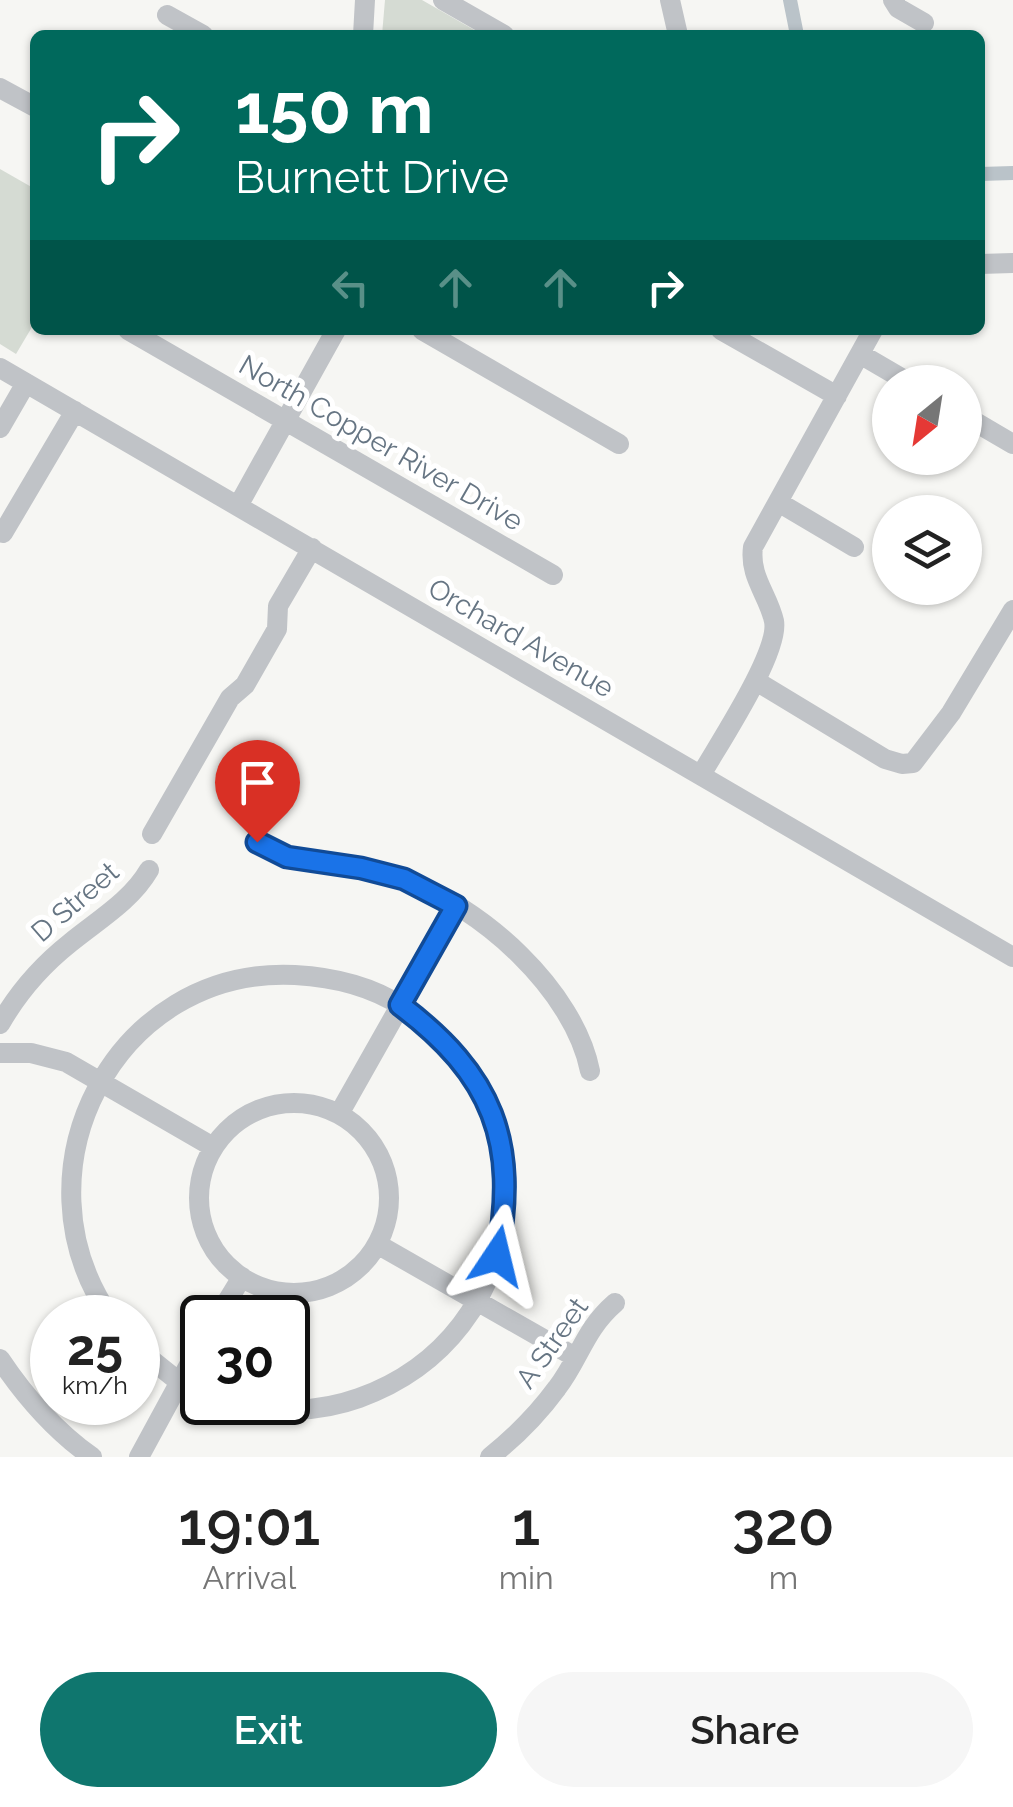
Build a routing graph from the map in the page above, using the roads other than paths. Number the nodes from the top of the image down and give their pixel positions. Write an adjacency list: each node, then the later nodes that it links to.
1 (365, 0): 8 (street)
2 (443, 0): 9 (street)
3 (670, 0): 10 (street)
4 (893, 0): 6 (street)
5 (167, 14): 7 (street)
6 (924, 24)
7 (194, 30)
8 (364, 30)
9 (495, 30)
10 (677, 30)
11 (0, 88): 12 (street)
12 (30, 105)
13 (1013, 263): 14 (street)
14 (985, 264)
15 (137, 335): 26 (street, North Copper River Drive)
16 (333, 335): 26 (street)
17 (431, 335): 29 (street)
18 (730, 335): 24 (street)
19 (870, 335): 20 (street)
20 (860, 354): 21 (street); 24 (street)
21 (879, 365)
22 (0, 368): 23 (street, Orchard Avenue)
23 (26, 383): 25 (street, Orchard Avenue); 28 (street)
24 (837, 396): 31 (street)
25 (76, 412): 32 (street, Orchard Avenue); 33 (street)
26 (289, 420): 32 (street); 36 (street, North Copper River Drive)
27 (982, 426): 30 (street)
28 (0, 428)
29 (618, 444)
30 (1013, 444)
31 (778, 502): 34 (street); 38 (street)
32 (244, 509): 35 (street, Orchard Avenue)
33 (3, 533)
34 (854, 547)
35 (312, 548): 39 (street, Orchard Avenue); 40 (street)
36 (553, 576)
37 (1012, 615): 38 (street)
38 (756, 681): 39 (street)
39 (701, 775): 44 (street, Orchard Avenue)
40 (152, 834)
41 (257, 842): 43 (street)
42 (149, 870): 46 (street, D Street)
43 (456, 906): 45 (street); 48 (street)
44 (1013, 957)
45 (400, 1005): 49 (street); 50 (street); 56 (street)
46 (0, 1024)
47 (0, 1053): 49 (street)
48 (590, 1071)
49 (100, 1081): 51 (street); 54 (street)
50 (338, 1114): 51 (street); 52 (street)
51 (213, 1148): 53 (street)
52 (377, 1244): 53 (street); 56 (street)
53 (242, 1277): 55 (street)
54 (98, 1295)
55 (231, 1295)
56 (478, 1301): 58 (street); 63 (street)
57 (615, 1303): 58 (street, A Street)
58 (575, 1356): 66 (street, A Street)
59 (0, 1359): 64 (street)
60 (160, 1366): 62 (street)
61 (180, 1377): 62 (street)
62 (178, 1380): 65 (street)
63 (310, 1409)
64 (92, 1457)
65 (140, 1457)
66 (490, 1457)

